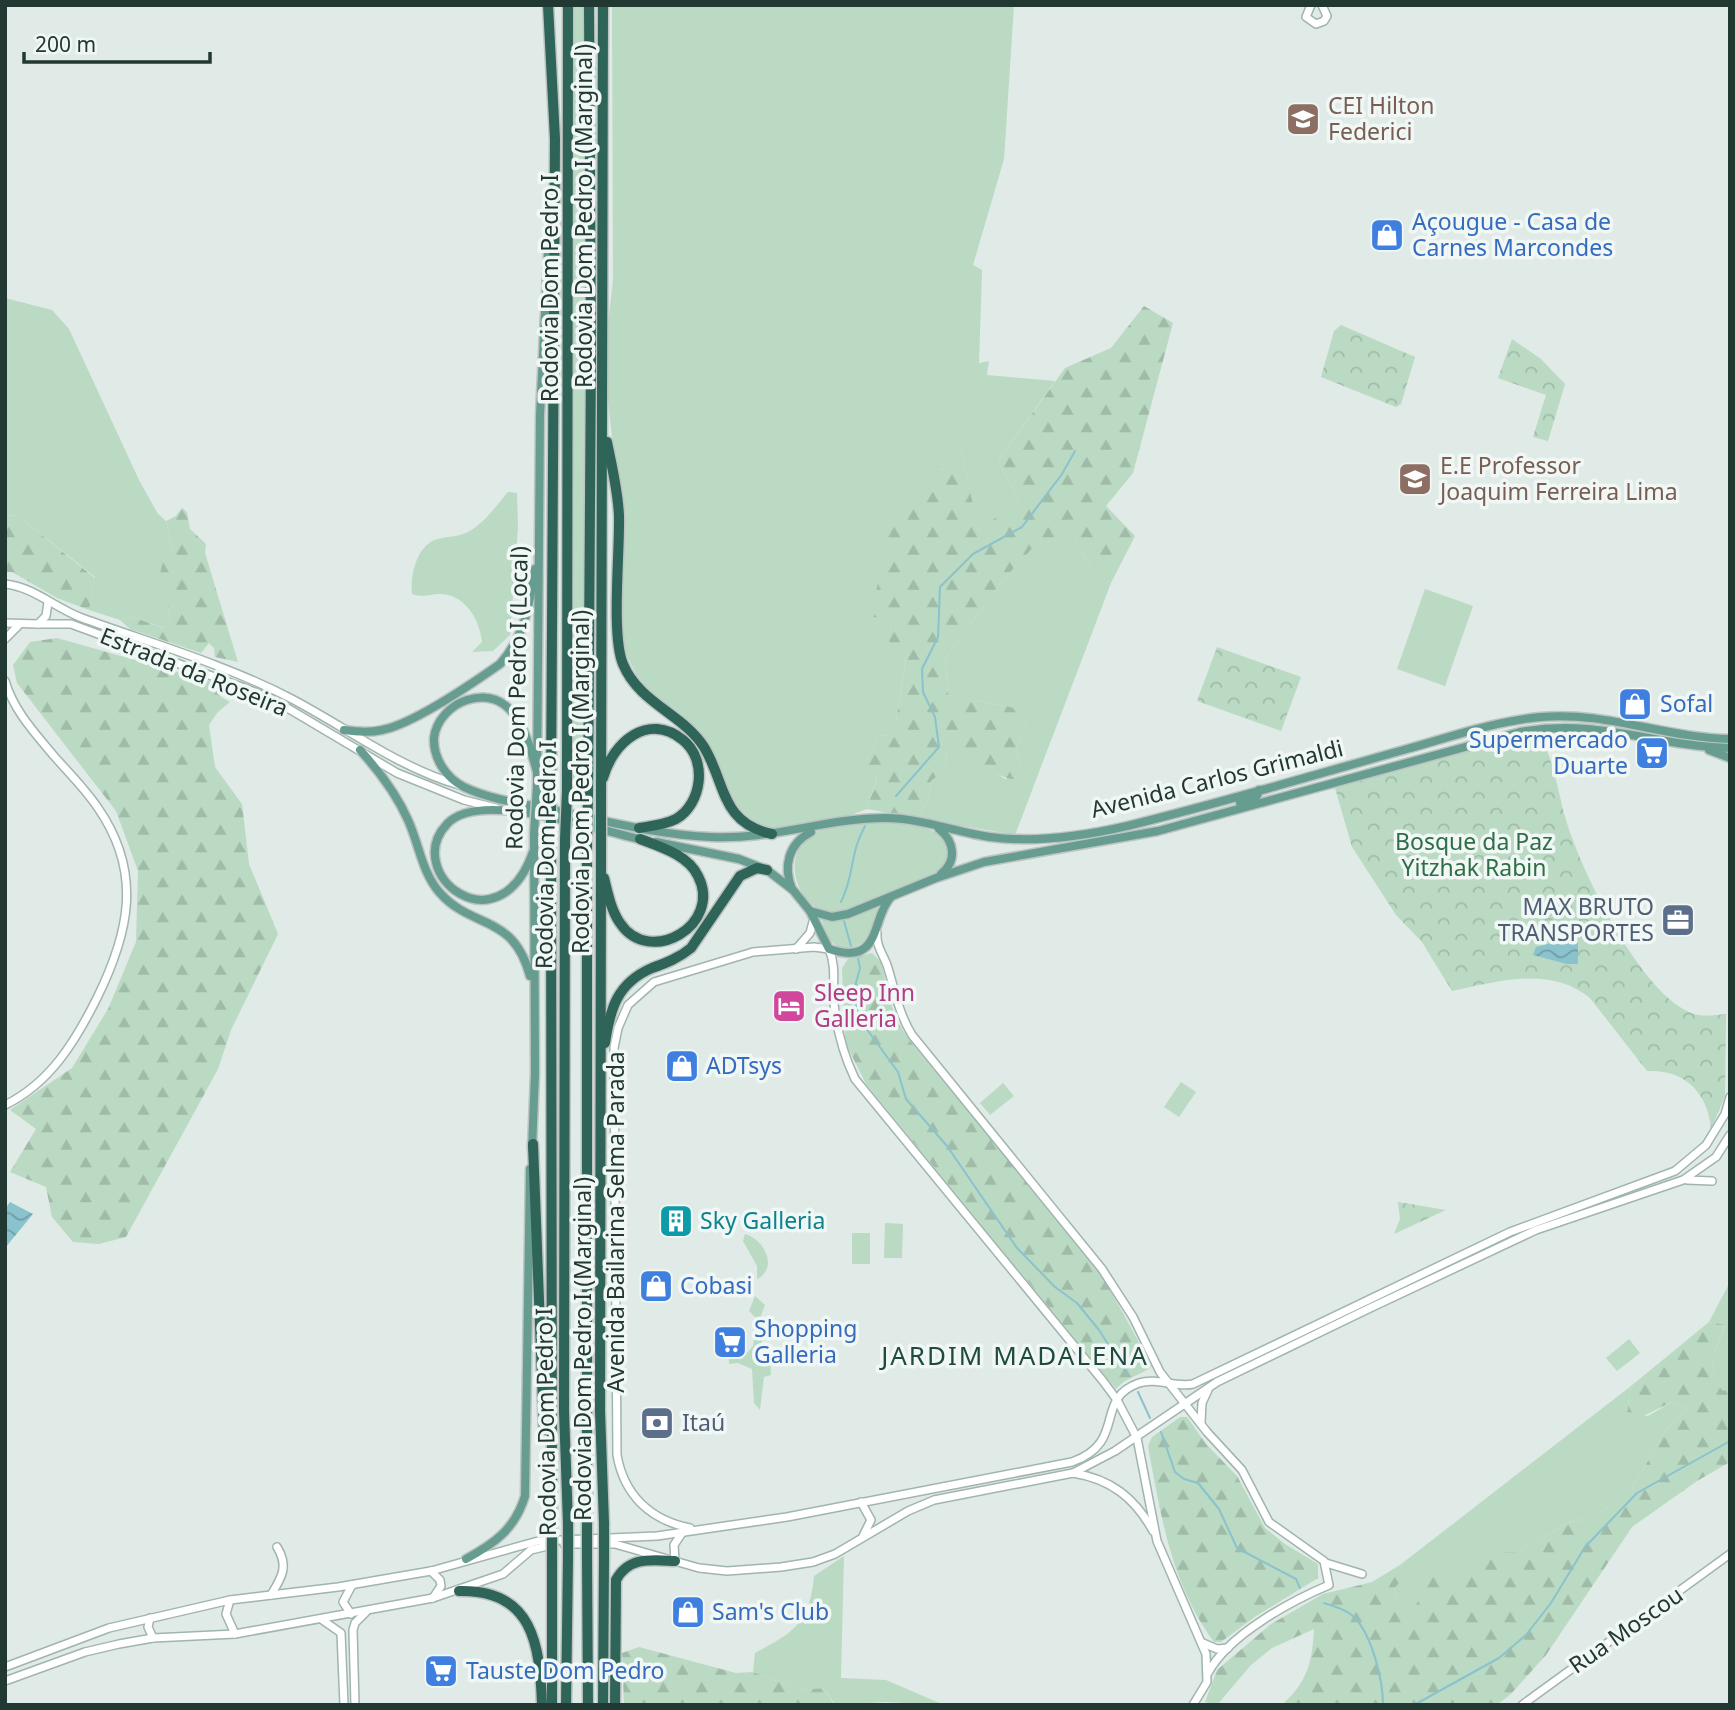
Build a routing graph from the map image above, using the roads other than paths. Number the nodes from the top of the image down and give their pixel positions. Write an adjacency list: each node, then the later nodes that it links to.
1 (548, 5): 7 (highway, Rodovia Dom Pedro I (Marginal))
2 (566, 5): 98 (highway, Rodovia Dom Pedro I, bridge)
3 (589, 5): 99 (highway, Rodovia Dom Pedro I, bridge)
4 (603, 5): 8 (highway, Rodovia Dom Pedro I (Marginal))
5 (1311, 5): 6 (street)
6 (1322, 5)
7 (555, 139): 9 (main road, Rodovia Dom Pedro I (Local)); 63 (highway, Rodovia Dom Pedro I (Marginal), bridge)
8 (604, 360): 25 (highway, Rodovia Dom Pedro I (Marginal)); 34 (highway)
9 (539, 545): 17 (main road); 23 (main road, Rodovia Dom Pedro I (Local))
10 (5, 584): 11 (street, Estrada da Roseira)
11 (48, 603): 13 (street); 17 (street, Estrada da Roseira)
12 (5, 623): 14 (street, Estrada da Roseira)
13 (38, 624): 14 (street, Estrada da Roseira); 21 (street, Estrada da Roseira)
14 (18, 625): 15 (street)
15 (5, 639)
16 (5, 681): 49 (street)
17 (344, 730): 24 (street, Estrada da Roseira)
18 (1730, 739): 26 (main road, Avenida Carlos Grimaldi)
19 (1703, 747): 20 (main road, Avenida Carlos Grimaldi); 22 (main road); 29 (main road, Avenida Carlos Grimaldi)
20 (1730, 748)
21 (360, 750): 28 (street, Estrada da Roseira); 46 (main road)
22 (1730, 758)
23 (537, 772): 24 (main road); 36 (main road, Rodovia Dom Pedro I (Local), bridge)
24 (463, 786): 32 (main road, Avenida Carlos Grimaldi)
25 (601, 789): 32 (highway); 37 (highway, Rodovia Dom Pedro I (Marginal), bridge)
26 (1259, 790): 27 (main road, Avenida Carlos Grimaldi); 29 (main road)
27 (1202, 806): 30 (main road); 33 (main road, Avenida Carlos Grimaldi)
28 (496, 808): 35 (main road); 36 (main road)
29 (1232, 810): 30 (main road, Avenida Carlos Grimaldi)
30 (1198, 820): 39 (main road, Avenida Carlos Grimaldi)
31 (823, 826): 33 (main road, Avenida Carlos Grimaldi); 34 (main road, Avenida Carlos Grimaldi); 40 (main road)
32 (639, 828): 34 (main road, Avenida Carlos Grimaldi)
33 (937, 828): 39 (main road)
34 (772, 834)
35 (640, 839): 37 (highway); 38 (main road)
36 (533, 852): 46 (main road, Rodovia Dom Pedro I (Local))
37 (601, 864): 47 (highway, Rodovia Dom Pedro I (Marginal))
38 (767, 870): 40 (main road); 47 (highway)
39 (936, 878): 41 (main road, Avenida Carlos Grimaldi)
40 (793, 890): 42 (main road)
41 (892, 896): 42 (main road, Avenida Carlos Grimaldi); 43 (main road)
42 (812, 914): 44 (street); 45 (main road)
43 (877, 933): 45 (main road); 56 (street)
44 (796, 949): 45 (street, Avenida Bailarina Selma Parada); 65 (street, Avenida Bailarina Selma Parada)
45 (829, 949): 58 (street)
46 (533, 986): 51 (main road, Rodovia Dom Pedro I (Local))
47 (602, 1061): 100 (highway, Rodovia Dom Pedro I (Marginal), bridge)
48 (1730, 1097): 52 (street)
49 (5, 1105)
50 (1730, 1135): 53 (street)
51 (533, 1144): 63 (highway); 71 (main road, Rodovia Dom Pedro I (Local))
52 (1702, 1150): 53 (street); 56 (street)
53 (1702, 1170): 54 (street)
54 (1683, 1180): 55 (street); 57 (street)
55 (1712, 1181)
56 (1167, 1383): 58 (street); 59 (street)
57 (1209, 1388): 59 (street); 60 (street)
58 (1116, 1400): 61 (street); 64 (street)
59 (1185, 1404): 60 (street); 61 (street)
60 (1202, 1422): 73 (street)
61 (1137, 1438): 62 (street); 68 (street)
62 (1073, 1473): 67 (street); 68 (street)
63 (550, 1476): 97 (highway, Rodovia Dom Pedro I (Marginal), bridge)
64 (861, 1502): 65 (street); 67 (street)
65 (703, 1530): 66 (street)
66 (682, 1532): 71 (street); 72 (street)
67 (863, 1536): 72 (street)
68 (1157, 1541): 89 (street)
69 (277, 1547): 78 (street)
70 (1730, 1554): 103 (street, Rua Moscou)
71 (466, 1559): 74 (street)
72 (675, 1561): 77 (street); 101 (highway)
73 (1324, 1561): 75 (street); 90 (street)
74 (431, 1571): 76 (street); 79 (street)
75 (1362, 1574)
76 (352, 1585): 78 (street); 82 (street)
77 (459, 1591): 79 (street); 96 (highway)
78 (271, 1595): 80 (street)
79 (433, 1598): 81 (street)
80 (230, 1600): 83 (street); 87 (street)
81 (367, 1611): 82 (street); 85 (street)
82 (351, 1614): 84 (street)
83 (150, 1618): 88 (street); 91 (street)
84 (320, 1619): 86 (street); 87 (street)
85 (353, 1630): 86 (street); 95 (street)
86 (341, 1633): 94 (street)
87 (235, 1634): 88 (street)
88 (153, 1638): 93 (street)
89 (1202, 1643): 90 (street); 92 (street)
90 (1228, 1648): 92 (street)
91 (5, 1667)
92 (1208, 1673): 102 (street)
93 (5, 1681)
94 (344, 1705)
95 (355, 1705)
96 (542, 1705)
97 (552, 1705)
98 (566, 1705)
99 (588, 1705)
100 (603, 1705)
101 (615, 1705)
102 (1192, 1705)
103 (1522, 1705)

